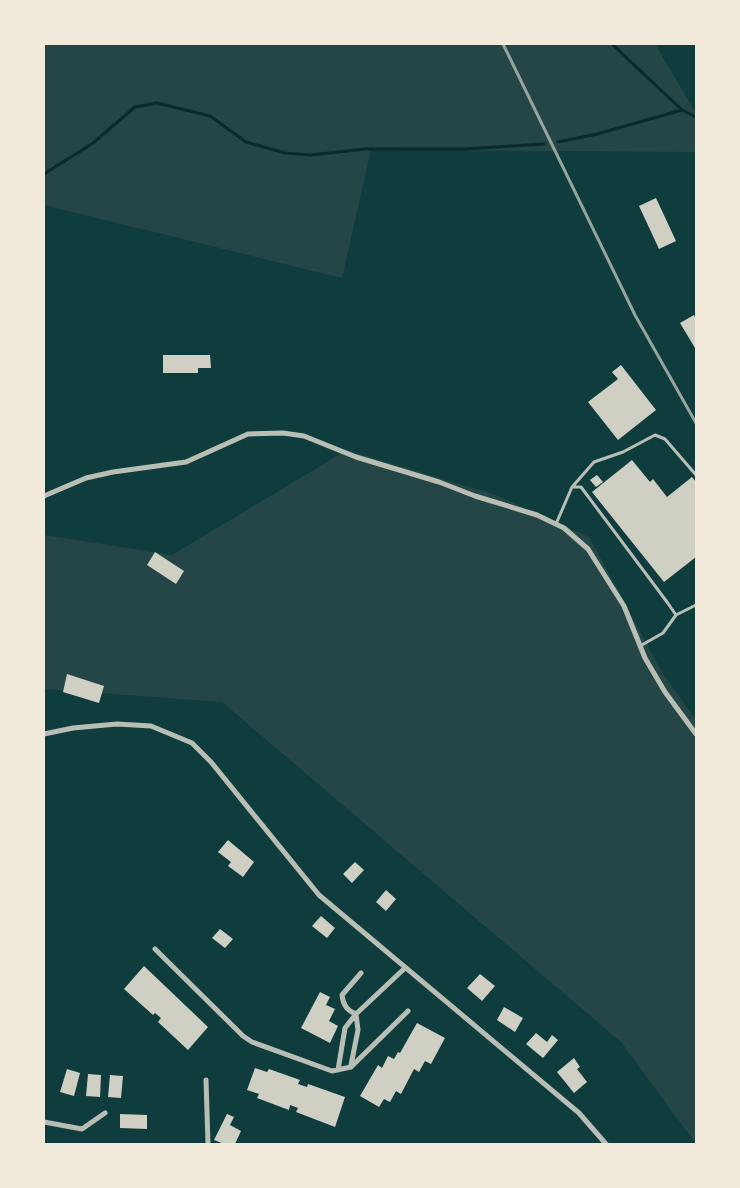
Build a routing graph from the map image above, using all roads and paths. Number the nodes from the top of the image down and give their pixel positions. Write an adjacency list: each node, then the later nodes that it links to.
1 (696, 475): 2 (lane)
2 (572, 487): 4 (lane); 6 (lane)
3 (44, 496): 4 (street)
4 (556, 524): 7 (street)
5 (696, 605): 6 (lane)
6 (676, 615): 7 (lane)
7 (640, 646): 9 (street)
8 (44, 734): 11 (street)
9 (696, 734)
10 (155, 949): 16 (street)
11 (405, 968): 14 (street); 21 (street)
12 (361, 973): 14 (street)
13 (408, 1011): 15 (street)
14 (356, 1014): 15 (street); 16 (street)
15 (351, 1067): 16 (street)
16 (338, 1070)
17 (206, 1080): 20 (street)
18 (105, 1113): 19 (street)
19 (44, 1122)
20 (208, 1144)
21 (606, 1144)

